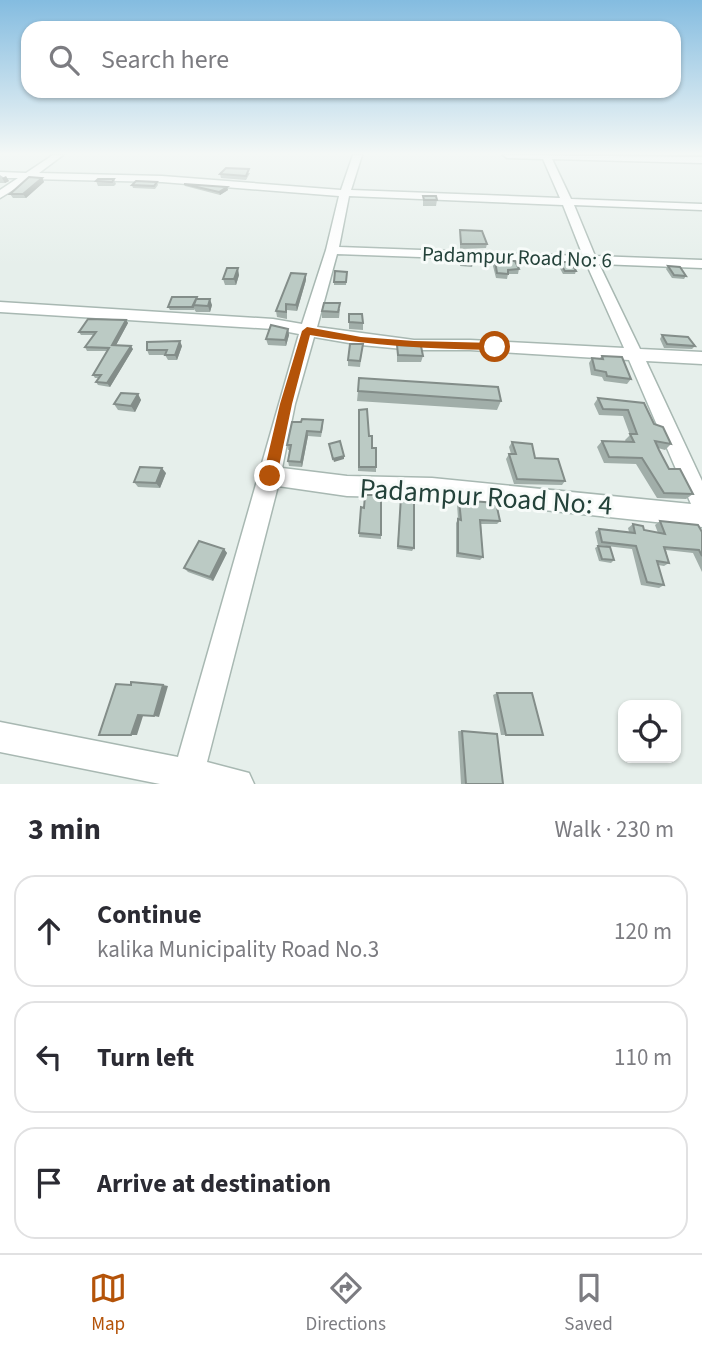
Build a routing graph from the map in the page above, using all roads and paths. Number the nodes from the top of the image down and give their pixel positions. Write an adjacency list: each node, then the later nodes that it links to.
1 (337, 192): 2 (street)
2 (345, 192): 4 (street); 6 (street)
3 (563, 192): 4 (street)
4 (568, 201): 5 (street); 7 (street)
5 (702, 206)
6 (332, 250): 7 (street, Padampur Road No: 6); 10 (street)
7 (590, 259): 8 (street, Padampur Road No: 6); 11 (street)
8 (702, 264)
9 (0, 307): 10 (street)
10 (307, 331): 11 (street); 13 (street)
11 (634, 354): 12 (street); 14 (street)
12 (702, 358)
13 (270, 476): 15 (street, Padampur Road No: 4); 17 (street)
14 (702, 505)
15 (702, 516)
16 (0, 737): 17 (street)
17 (187, 778): 18 (street)
18 (238, 784)

